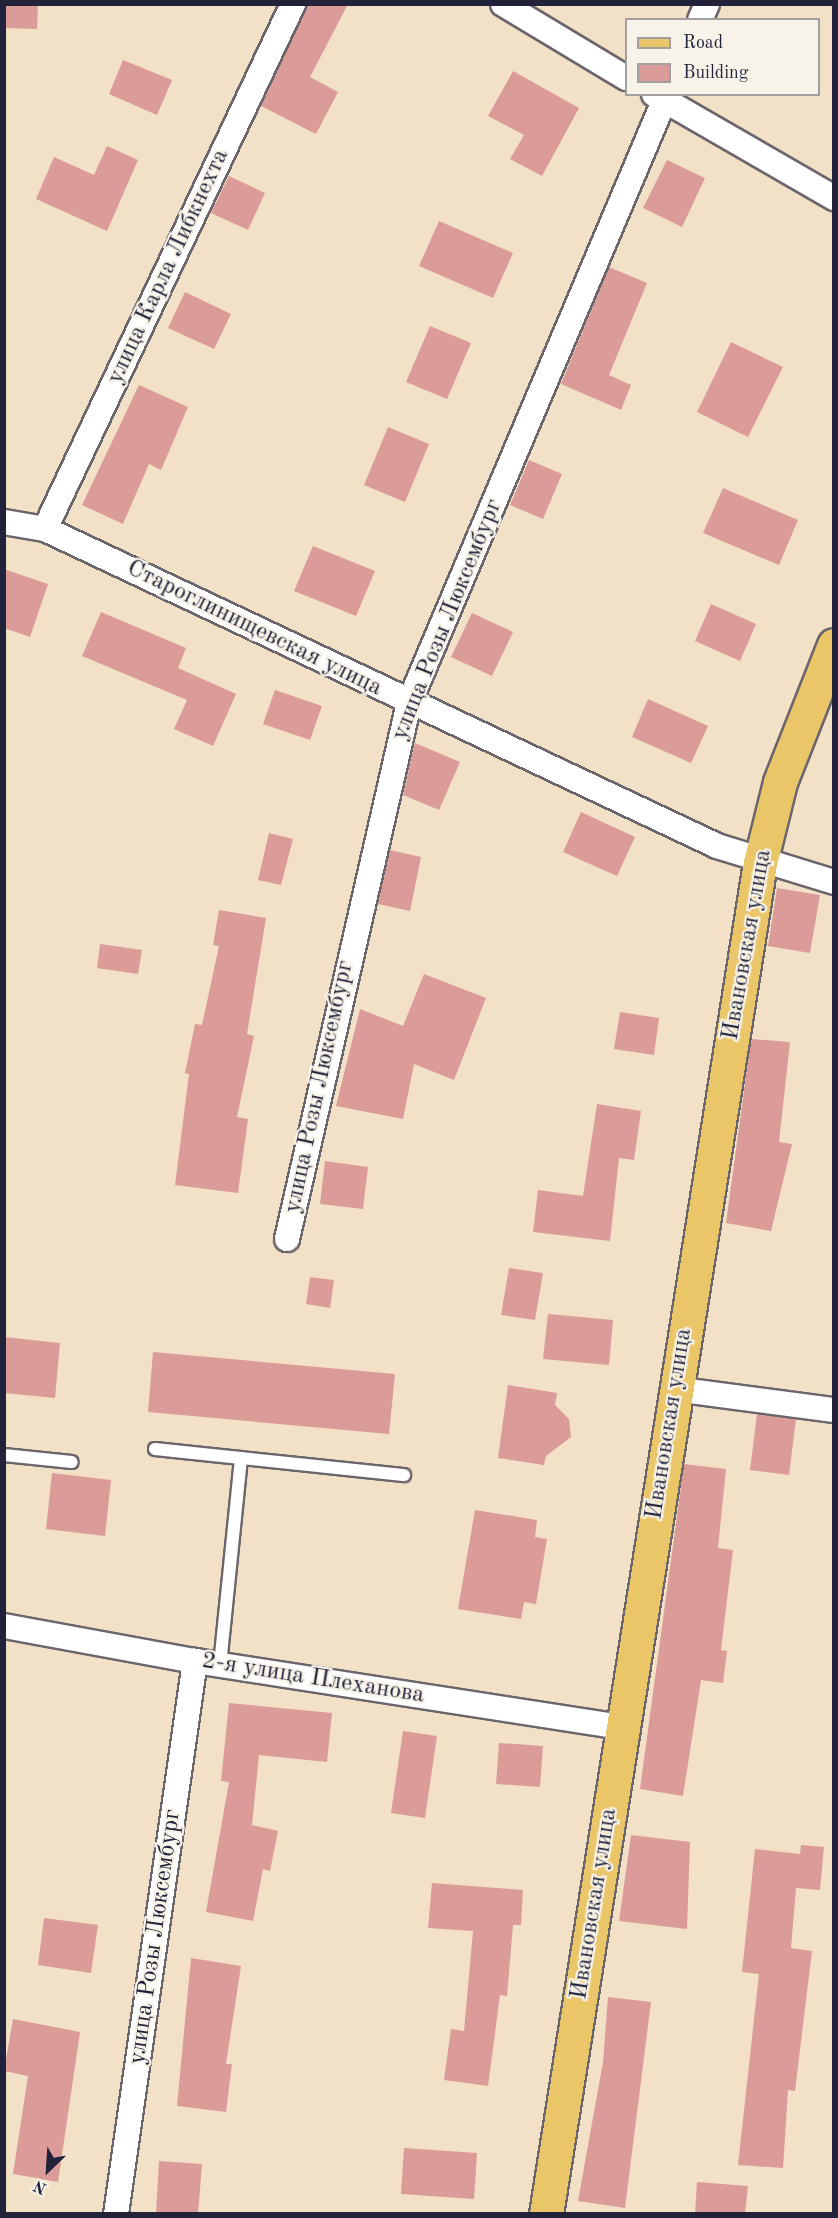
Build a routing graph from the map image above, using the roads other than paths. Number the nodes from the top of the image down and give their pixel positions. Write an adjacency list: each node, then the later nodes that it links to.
1 (293, 4): 9 (street, улица Карла Либкнехта)
2 (503, 4): 5 (street)
3 (707, 4): 4 (street)
4 (701, 18)
5 (625, 77)
6 (661, 97): 7 (street); 11 (street, улица Розы Люксембург)
7 (834, 198)
8 (4, 522): 9 (street, Староглинищевская улица)
9 (45, 529): 11 (street, Староглинищевская улица)
10 (834, 645): 12 (main road, Ивановская улица)
11 (409, 703): 12 (street, Староглинищевская улица); 14 (street, улица Розы Люксембург)
12 (760, 863): 13 (street, Староглинищевская улица); 15 (main road, Ивановская улица)
13 (834, 882)
14 (287, 1239)
15 (674, 1389): 16 (street); 25 (main road, Ивановская улица)
16 (834, 1410)
17 (155, 1449): 19 (lane)
18 (4, 1455): 20 (lane)
19 (241, 1458): 21 (lane); 24 (lane)
20 (72, 1462)
21 (404, 1475)
22 (4, 1626): 23 (street, 2-я улица Плеханова)
23 (195, 1661): 24 (street, 2-я улица Плеханова); 26 (street, улица Розы Люксембург)
24 (220, 1665): 25 (street, 2-я улица Плеханова)
25 (623, 1727): 27 (main road, Ивановская улица)
26 (116, 2214)
27 (546, 2214)

